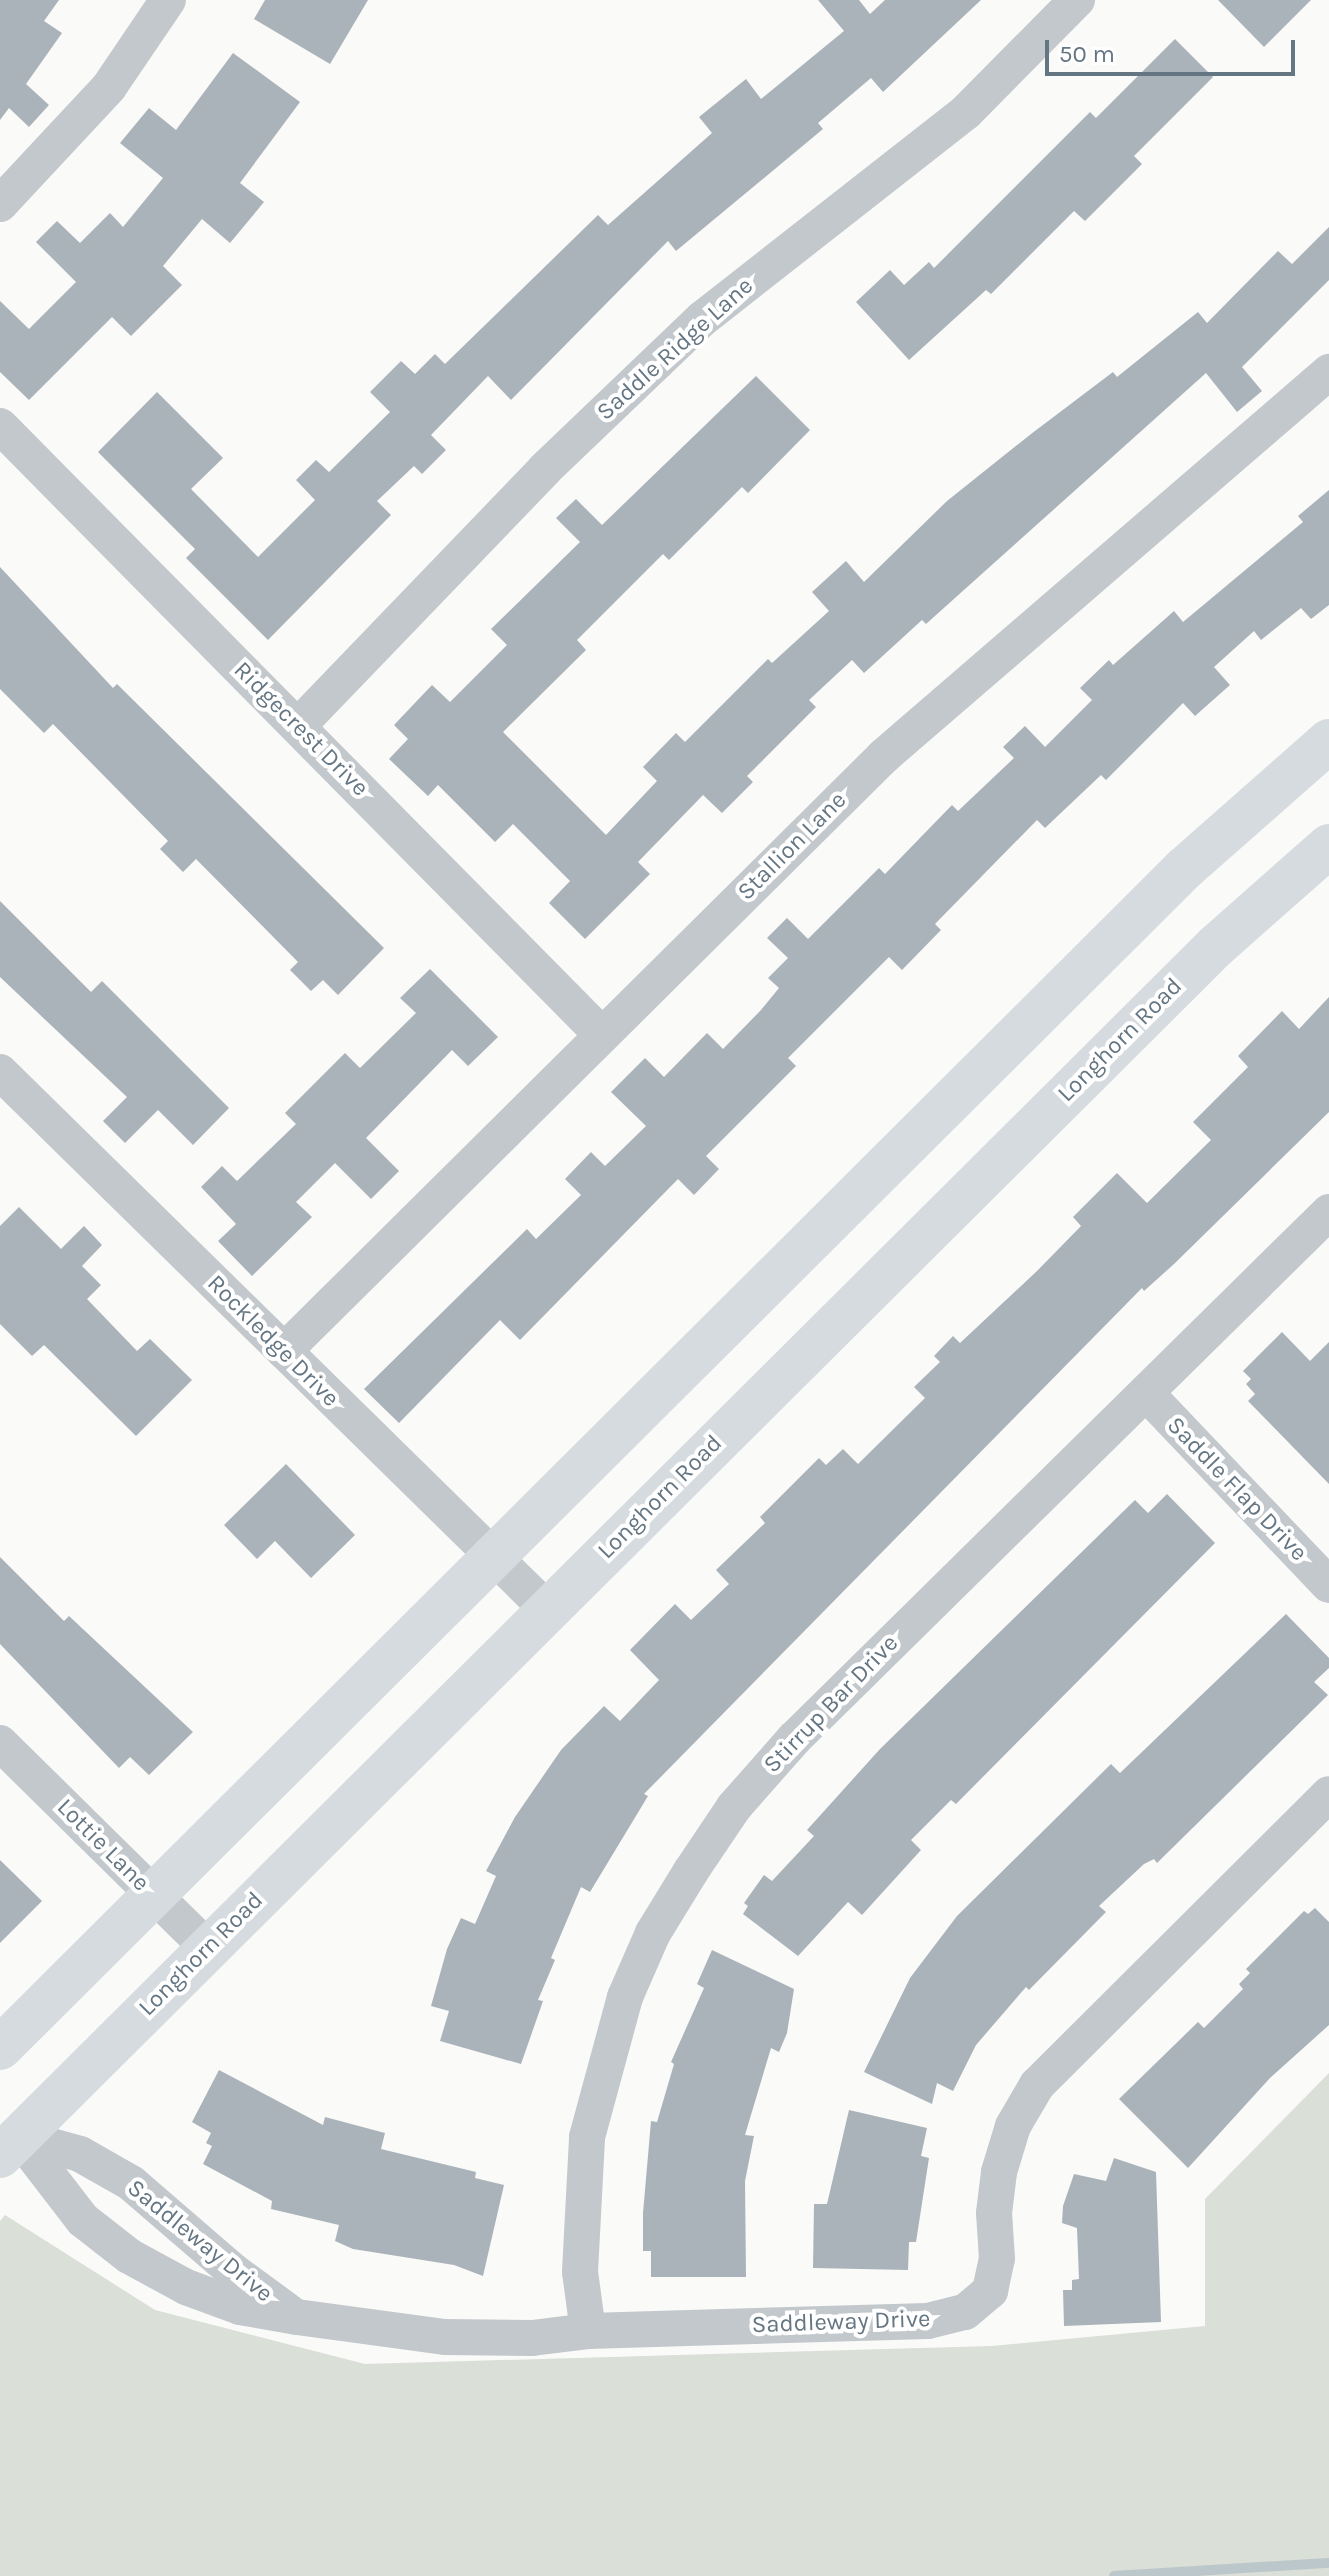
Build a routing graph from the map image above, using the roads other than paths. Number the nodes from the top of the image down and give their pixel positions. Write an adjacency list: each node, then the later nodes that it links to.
1 (168, 0): 3 (street)
2 (1077, 0): 6 (street, Saddle Ridge Lane)
3 (0, 204)
4 (1329, 372): 9 (street, Stallion Lane)
5 (0, 426): 6 (street, Ridgecrest Drive)
6 (298, 726): 9 (street, Ridgecrest Drive)
7 (1329, 741): 14 (main road)
8 (1329, 846): 16 (main road, Longhorn Road)
9 (601, 1034): 12 (street, Stallion Lane)
10 (0, 1072): 12 (street, Rockledge Drive)
11 (1329, 1212): 13 (street, Stirrup Bar Drive)
12 (284, 1351): 14 (street, Rockledge Drive)
13 (1146, 1393): 15 (street, Saddle Flap Drive); 24 (street, Stirrup Bar Drive)
14 (493, 1557): 16 (street, Rockledge Drive); 19 (main road)
15 (1329, 1585)
16 (547, 1609): 20 (main road, Longhorn Road)
17 (0, 1743): 19 (street, Lottie Lane)
18 (1329, 1794): 24 (street, Saddleway Drive)
19 (153, 1895): 20 (street, Lottie Lane); 21 (main road)
20 (207, 1947): 22 (main road, Longhorn Road)
21 (0, 2048)
22 (10, 2147): 23 (street, Saddleway Drive); 23 (street, Saddleway Drive)
23 (297, 2317): 24 (street, Saddleway Drive)
24 (588, 2331)

